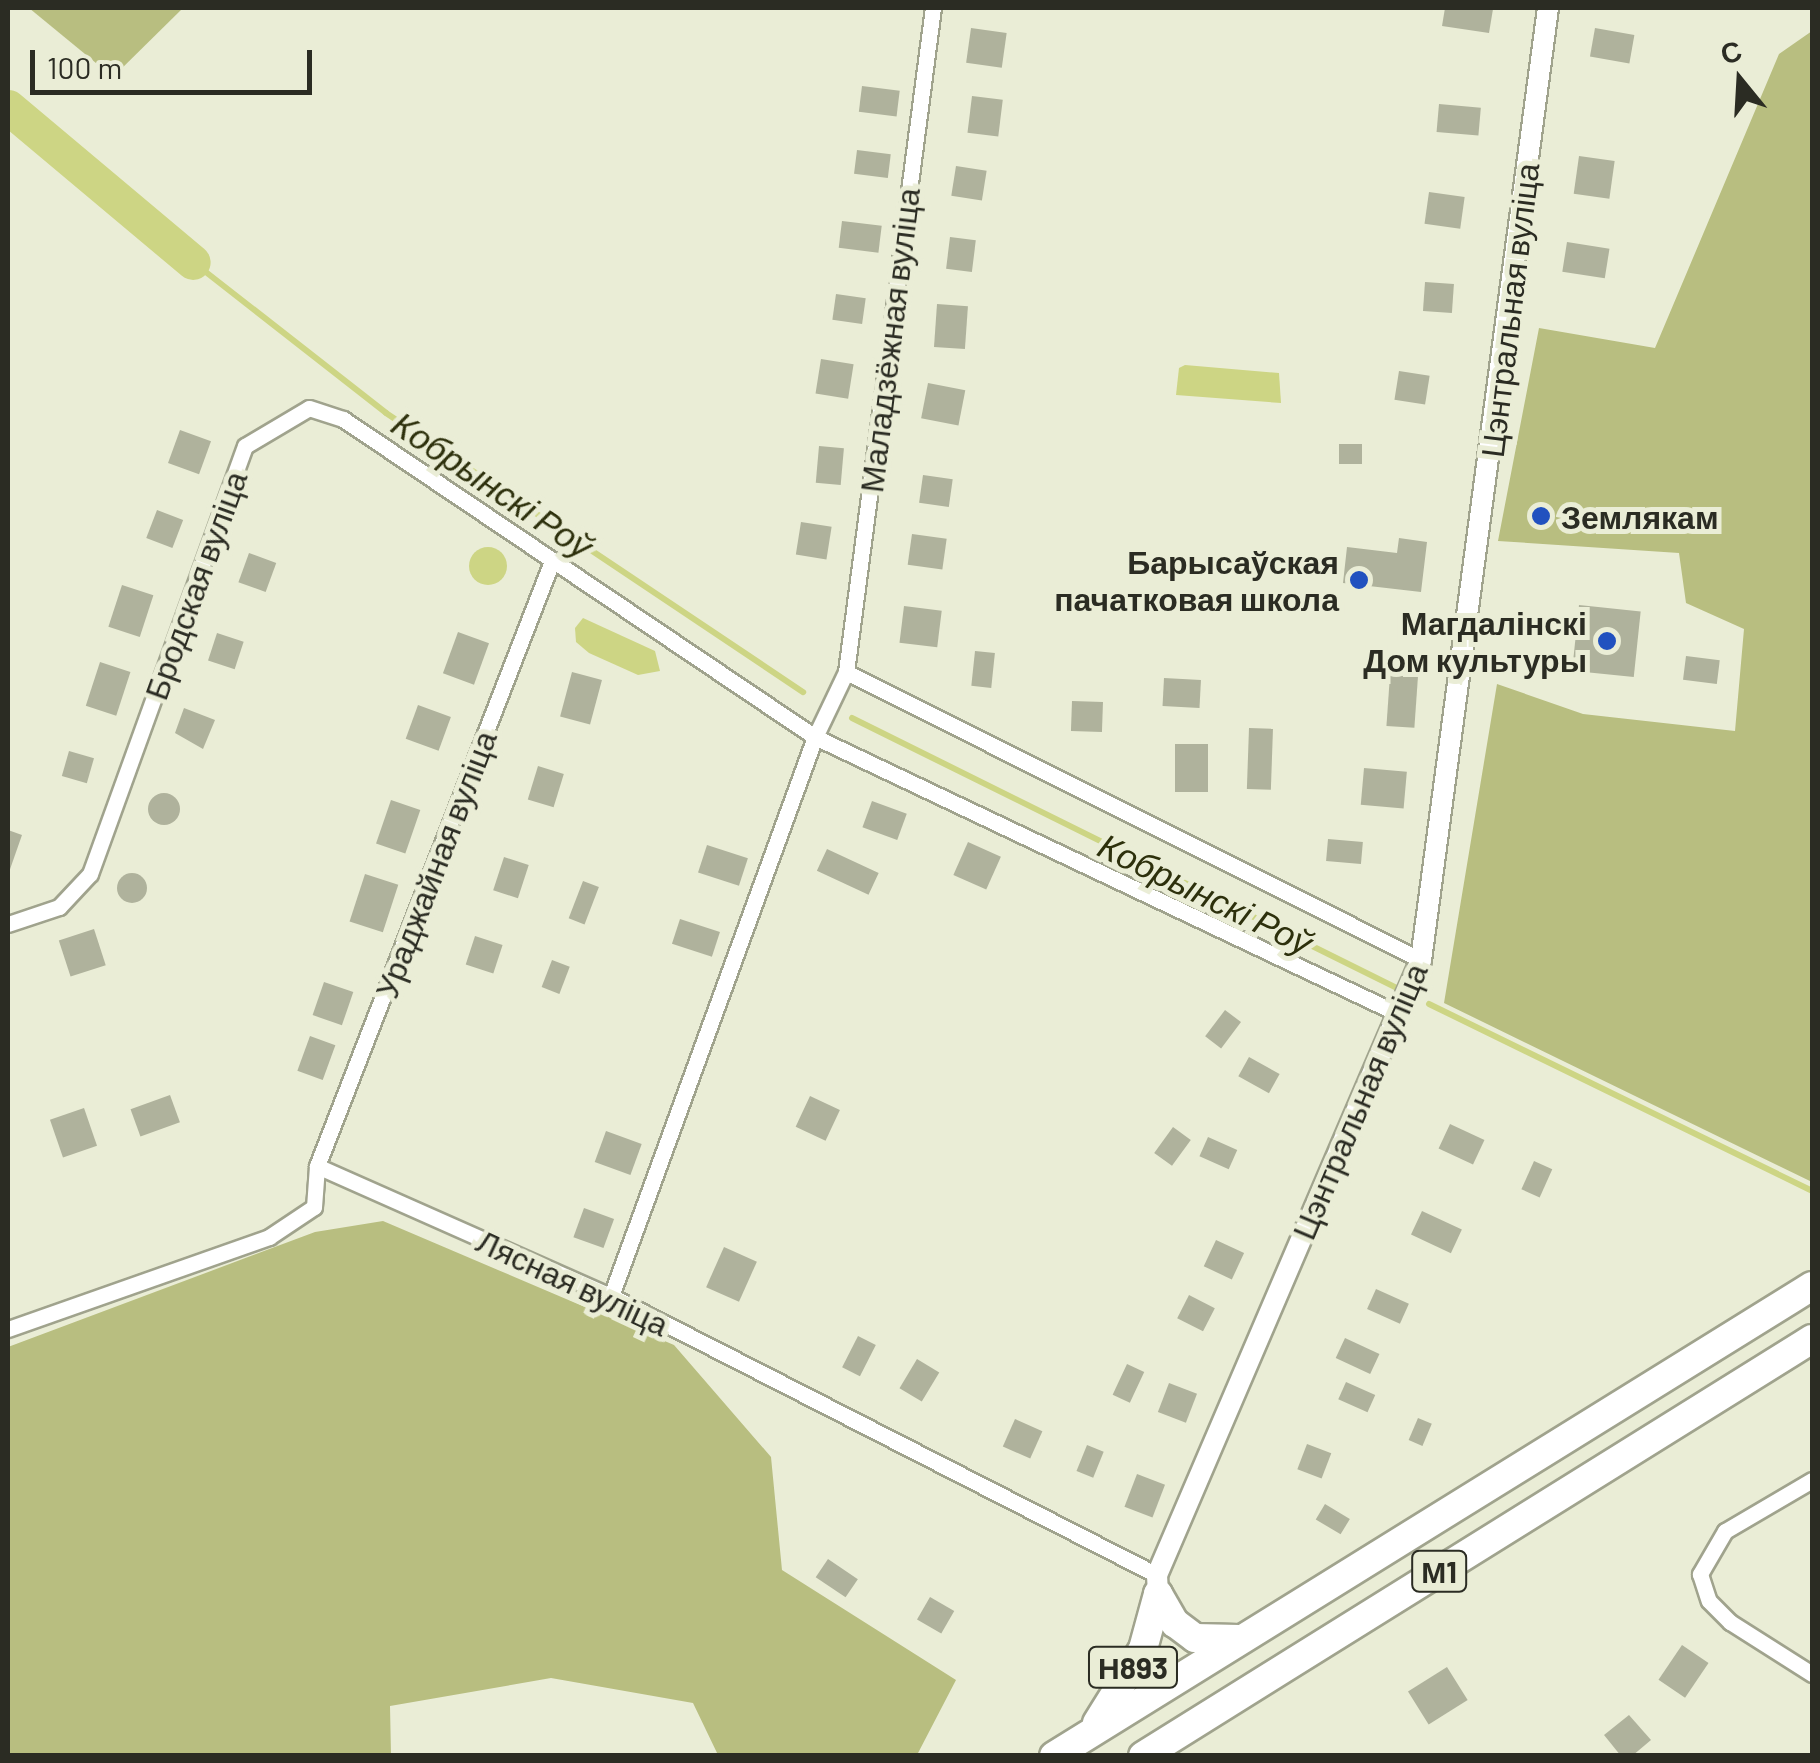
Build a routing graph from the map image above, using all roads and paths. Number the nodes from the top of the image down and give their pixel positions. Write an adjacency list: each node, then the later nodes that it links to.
1 (932, 8): 4 (street, Маладзёжная вуліца)
2 (1548, 8): 7 (street, Цэнтральная вуліца / Н893)
3 (552, 561): 5 (street, Бродская вуліца); 6 (street, Бродская вуліца); 9 (street, Ураджайная вуліца)
4 (846, 672): 5 (street, Маладзёжная вуліца); 7 (street)
5 (815, 736): 8 (street); 11 (street, Маладзёжная вуліца)
6 (8, 924)
7 (1421, 960): 8 (street, Цэнтральная вуліца / Н893)
8 (1399, 1014): 15 (street, Цэнтральная вуліца / Н893)
9 (317, 1166): 11 (street, Лясная вуліца); 12 (street)
10 (1812, 1286): 16 (highway, М1)
11 (610, 1296): 15 (street, Лясная вуліца)
12 (8, 1329)
13 (1812, 1339): 20 (highway, М1)
14 (1812, 1480): 17 (street)
15 (1158, 1584): 16 (highway, Н893); 18 (highway, Н893)
16 (1240, 1639): 18 (highway, М1)
17 (1812, 1674)
18 (1090, 1732): 19 (highway, М1)
19 (1054, 1756)
20 (1142, 1756)

